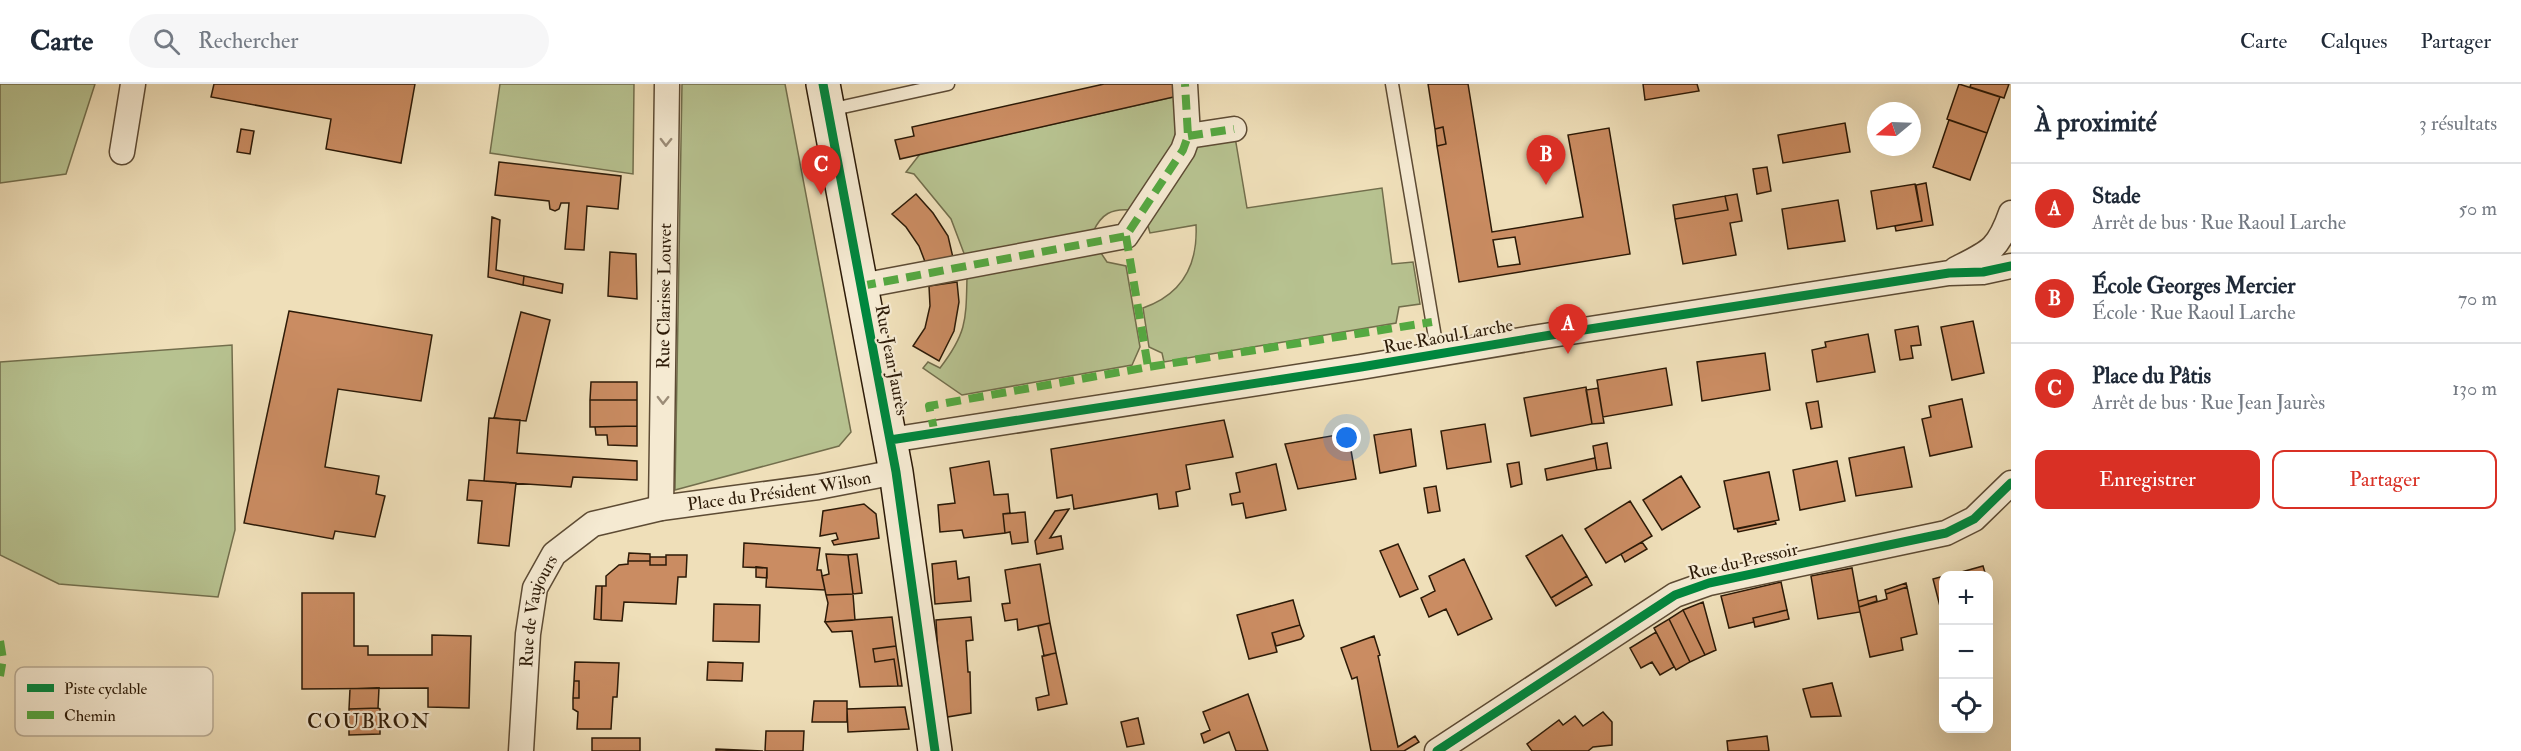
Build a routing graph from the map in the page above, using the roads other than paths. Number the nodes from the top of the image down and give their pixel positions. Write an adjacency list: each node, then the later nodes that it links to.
1 (133, 84): 9 (street)
2 (666, 84): 19 (street, Rue Clarisse Louvet, one-way to 19)
3 (948, 84): 6 (lane)
4 (1185, 84): 8 (street)
5 (1392, 84): 15 (lane)
6 (826, 97): 14 (street, Rue Jean Jaurès)
7 (1234, 129): 8 (street)
8 (1188, 136): 14 (street)
9 (122, 152)
10 (2011, 213): 11 (street)
11 (2007, 237): 13 (street)
12 (2011, 266): 13 (street, Rue Raoul Larche)
13 (1949, 273): 15 (street, Rue Raoul Larche)
14 (861, 286): 16 (street, Rue Jean Jaurès)
15 (1438, 355): 16 (street, Rue Raoul Larche)
16 (890, 440): 17 (street, Rue Jean Jaurès)
17 (896, 472): 19 (street, Place du Président Wilson); 21 (street, Rue Jean Jaurès)
18 (2011, 483): 22 (street, Rue du Pressoir)
19 (661, 508): 20 (street, Rue de Vaujours)
20 (521, 751)
21 (936, 751)
22 (1437, 751)

